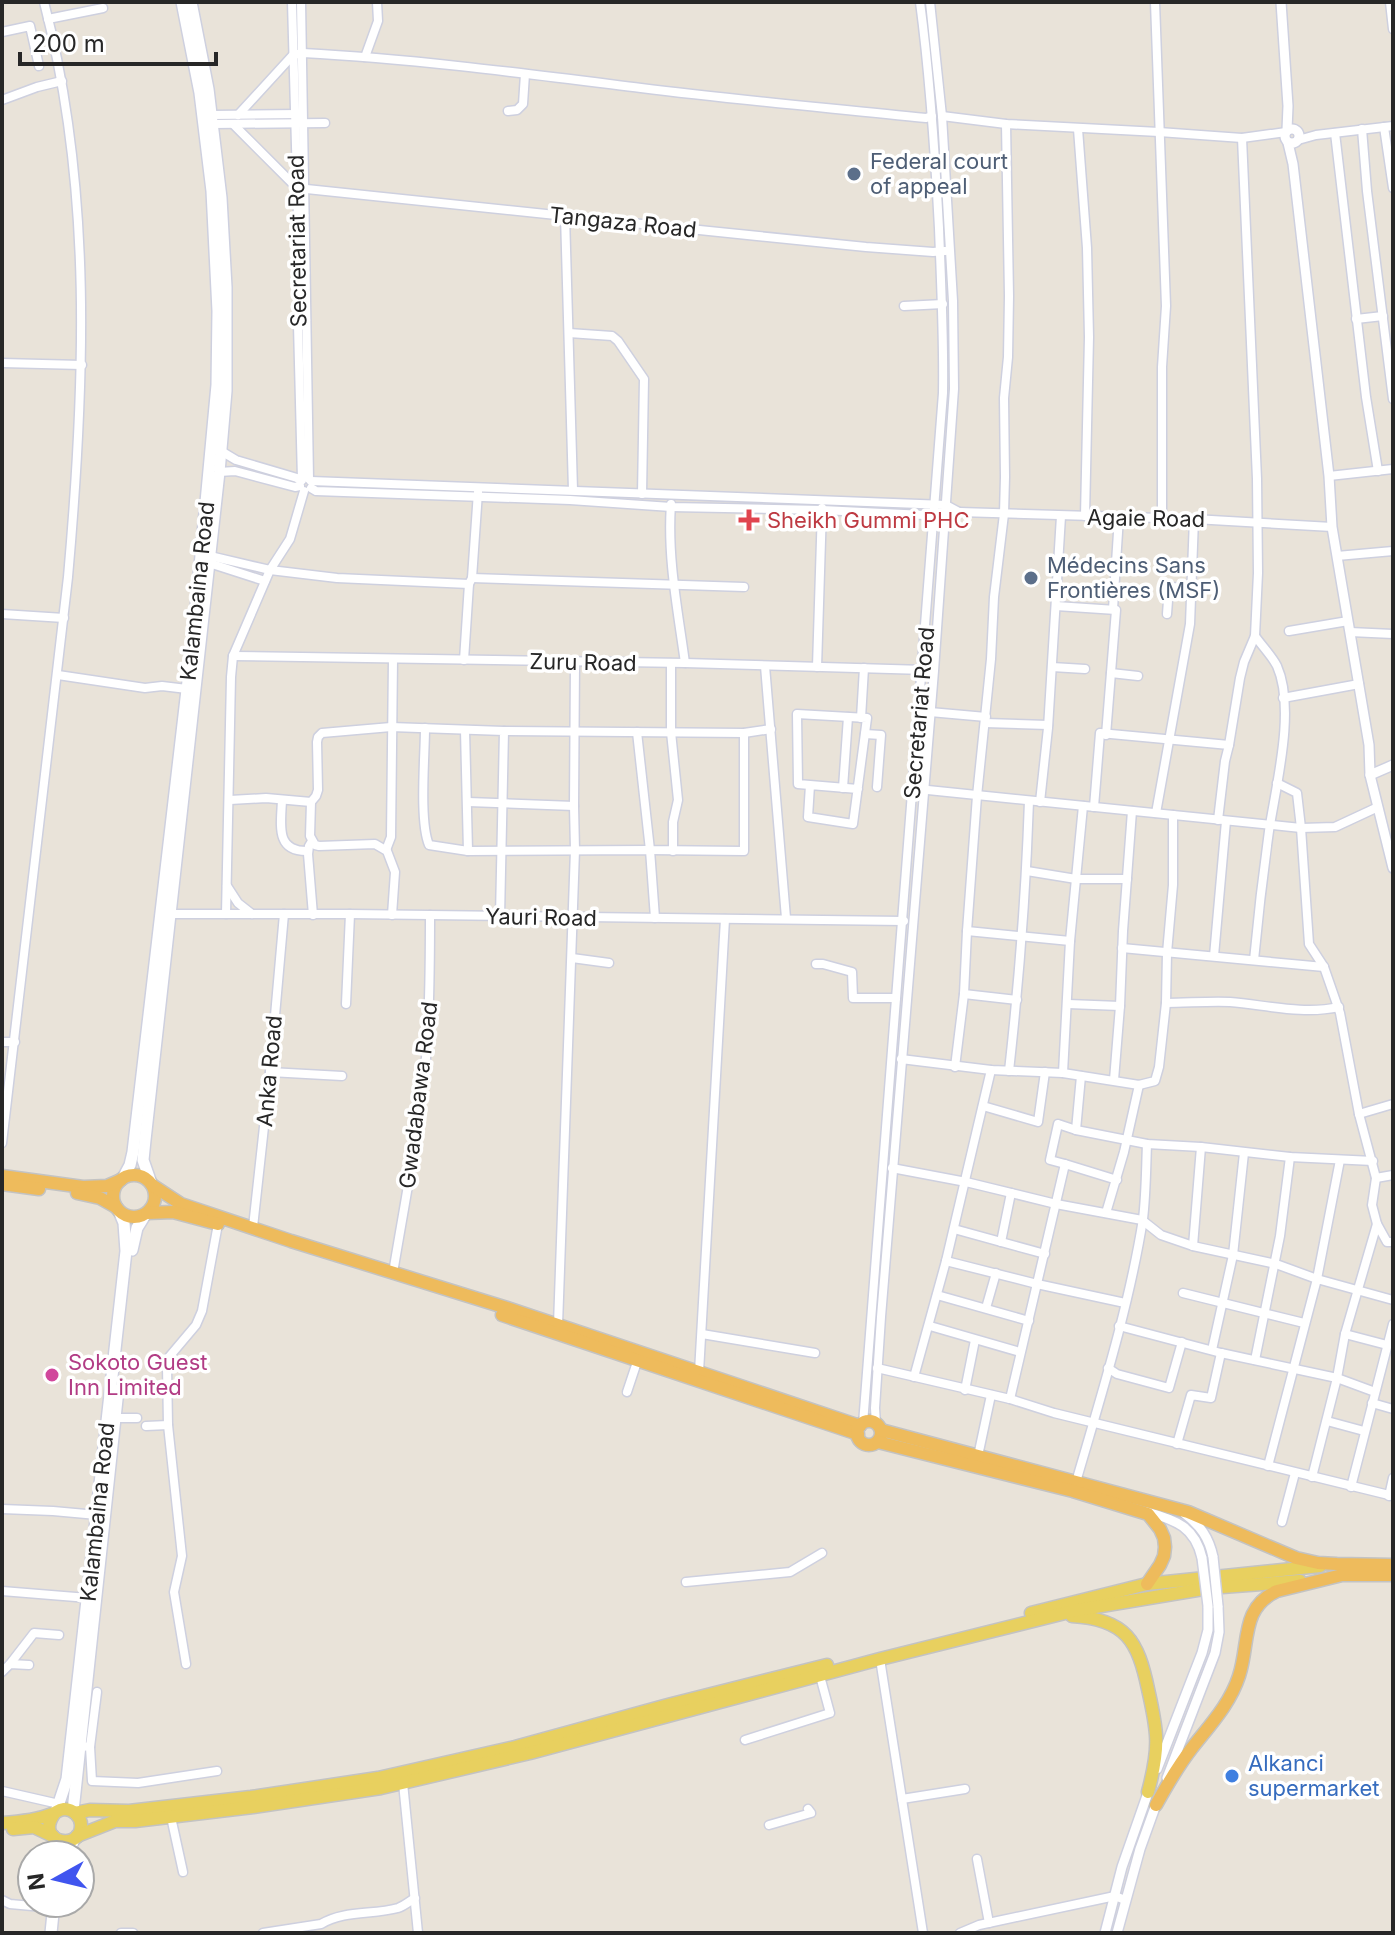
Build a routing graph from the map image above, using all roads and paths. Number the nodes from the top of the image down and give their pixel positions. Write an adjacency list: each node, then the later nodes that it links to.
1 (44, 2): 13 (street)
2 (182, 2): 112 (main road, Kalambaina Road)
3 (191, 2): 26 (main road)
4 (292, 2): 16 (street, Secretariat Road)
5 (301, 2): 16 (street, Secretariat Road)
6 (377, 2): 17 (street)
7 (920, 2): 24 (street, Secretariat Road)
8 (930, 2): 24 (street, Secretariat Road)
9 (1155, 2): 33 (street)
10 (1281, 2): 35 (street)
11 (1390, 2): 14 (street)
12 (103, 8): 13 (street)
13 (48, 19): 19 (street)
14 (1393, 29)
15 (2, 32): 20 (street)
16 (298, 54): 17 (street); 23 (street); 25 (street, Secretariat Road)
17 (365, 57): 18 (street)
18 (525, 74): 22 (street); 24 (street)
19 (62, 81): 20 (street); 48 (street)
20 (44, 85): 21 (street)
21 (2, 100)
22 (508, 111)
23 (238, 115): 25 (street); 26 (street)
24 (937, 116): 28 (street); 40 (street, Secretariat Road); 41 (street, Secretariat Road)
25 (299, 118): 27 (street); 29 (street); 37 (street, Secretariat Road)
26 (212, 120): 29 (street); 50 (main road)
27 (325, 123)
28 (1006, 124): 31 (street); 66 (street)
29 (234, 125): 37 (street)
30 (1388, 126): 32 (street); 38 (street)
31 (1078, 129): 33 (street); 70 (street)
32 (1362, 129): 34 (street); 44 (street)
33 (1159, 132): 36 (street); 72 (street)
34 (1335, 133): 35 (street); 45 (street)
35 (1292, 136): 36 (street); 54 (street)
36 (1242, 138): 74 (street)
37 (301, 188): 39 (street, Tangaza Road); 55 (street, Secretariat Road)
38 (1393, 188)
39 (565, 215): 41 (street, Tangaza Road); 46 (street)
40 (950, 250): 41 (street, Tangaza Road); 62 (street, Secretariat Road)
41 (940, 251): 42 (street, Secretariat Road)
42 (943, 304): 43 (street); 61 (street, Secretariat Road)
43 (904, 306)
44 (1383, 316): 45 (street); 49 (street)
45 (1356, 319): 52 (street)
46 (569, 333): 56 (street); 58 (street)
47 (2, 363): 48 (street)
48 (82, 365): 89 (street)
49 (1393, 399)
50 (221, 451): 53 (main road); 55 (street)
51 (1393, 469): 52 (street)
52 (1378, 471): 54 (street)
53 (219, 472): 55 (street); 78 (main road)
54 (1329, 476): 75 (street)
55 (306, 484): 57 (street); 79 (street, Secretariat Road)
56 (573, 490): 57 (street); 58 (street)
57 (478, 492): 63 (street); 81 (street)
58 (642, 494): 59 (street)
59 (671, 495): 60 (street); 63 (street)
60 (822, 499): 61 (street); 64 (street)
61 (936, 505): 62 (street); 67 (street, Secretariat Road)
62 (946, 505): 65 (street); 68 (street, Secretariat Road)
63 (671, 507): 64 (street); 82 (street)
64 (822, 510): 67 (street); 102 (street)
65 (959, 512): 66 (street, Agaie Road); 68 (street)
66 (1004, 514): 69 (street, Agaie Road); 117 (street)
67 (935, 516): 68 (street); 106 (street, Secretariat Road)
68 (945, 516): 107 (street, Secretariat Road)
69 (1061, 516): 70 (street, Agaie Road); 85 (street)
70 (1085, 516): 71 (street, Agaie Road)
71 (1119, 517): 72 (street, Agaie Road); 86 (street)
72 (1162, 518): 73 (street, Agaie Road)
73 (1194, 519): 74 (street, Agaie Road); 84 (street)
74 (1258, 521): 75 (street, Agaie Road); 94 (street)
75 (1332, 527): 77 (street)
76 (1393, 551): 77 (street)
77 (1337, 556): 90 (street)
78 (209, 560): 79 (street); 80 (street); 171 (main road)
79 (270, 570): 80 (street, Secretariat Road); 81 (street)
80 (265, 581): 95 (street, Secretariat Road)
81 (470, 581): 82 (street); 97 (street)
82 (674, 584): 83 (street); 100 (street)
83 (744, 587)
84 (1191, 588): 88 (street); 130 (street)
85 (1056, 606): 86 (street); 103 (street)
86 (1113, 609): 108 (street)
87 (2, 614): 89 (street)
88 (1167, 614)
89 (64, 618): 109 (street)
90 (1348, 621): 91 (street); 92 (street)
91 (1289, 631)
92 (1350, 632): 93 (street); 111 (street)
93 (1393, 634)
94 (1255, 636): 113 (street); 131 (street)
95 (233, 656): 96 (street, Zuru Road); 141 (street)
96 (393, 659): 97 (street, Zuru Road); 119 (street)
97 (464, 660): 98 (street, Zuru Road)
98 (575, 662): 99 (street, Zuru Road); 124 (street)
99 (671, 663): 100 (street, Zuru Road); 126 (street)
100 (685, 663): 101 (street, Zuru Road)
101 (765, 666): 102 (street, Zuru Road); 121 (street)
102 (817, 667): 104 (street, Zuru Road)
103 (1052, 667): 105 (street); 118 (street)
104 (864, 668): 106 (street, Zuru Road); 116 (street)
105 (1085, 669)
106 (922, 670): 107 (street, Zuru Road); 139 (street, Secretariat Road)
107 (934, 671): 114 (street, Secretariat Road)
108 (1111, 673): 110 (street); 129 (street)
109 (58, 675): 112 (street); 206 (street)
110 (1138, 676)
111 (1359, 684): 113 (street); 133 (street)
112 (187, 689): 235 (main road, Kalambaina Road)
113 (1283, 698): 134 (street)
114 (930, 712): 117 (street); 139 (street, Secretariat Road)
115 (848, 717): 116 (street); 135 (street); 137 (street)
116 (861, 718): 128 (street)
117 (985, 720): 118 (street); 140 (street)
118 (1048, 725): 146 (street)
119 (391, 727): 120 (street); 144 (street); 159 (street)
120 (425, 728): 122 (street); 164 (street)
121 (771, 729): 127 (street); 182 (street)
122 (465, 730): 123 (street); 145 (street)
123 (504, 731): 124 (street); 147 (street)
124 (575, 732): 125 (street); 148 (street)
125 (637, 732): 126 (street); 162 (street)
126 (671, 732): 127 (street); 165 (street)
127 (744, 733): 165 (street)
128 (865, 734): 136 (street); 138 (street)
129 (1106, 735): 130 (street); 150 (street)
130 (1170, 740): 131 (street); 153 (street)
131 (1229, 745): 155 (street)
132 (1393, 765): 133 (street)
133 (1370, 775): 151 (street)
134 (1277, 783): 156 (street); 157 (street)
135 (810, 785): 137 (street); 138 (street)
136 (877, 787)
137 (843, 788): 138 (street)
138 (858, 789)
139 (918, 789): 140 (street); 184 (street, Secretariat Road); 185 (street, Secretariat Road)
140 (977, 796): 143 (street); 186 (street)
141 (230, 800): 142 (street); 170 (street)
142 (282, 800): 144 (street); 163 (street)
143 (1029, 801): 146 (street); 167 (street)
144 (311, 802): 158 (street)
145 (468, 802): 147 (street); 164 (street)
146 (1040, 802): 149 (street)
147 (502, 804): 148 (street); 160 (street)
148 (574, 806): 161 (street)
149 (1083, 806): 150 (street); 168 (street)
150 (1094, 807): 152 (street)
151 (1378, 807): 157 (street); 166 (street)
152 (1132, 811): 153 (street); 169 (street)
153 (1156, 813): 154 (street)
154 (1173, 815): 155 (street); 190 (street)
155 (1222, 820): 156 (street); 191 (street)
156 (1270, 825): 157 (street); 193 (street)
157 (1301, 828): 196 (street)
158 (312, 841): 159 (street); 163 (street)
159 (386, 850): 177 (street)
160 (500, 850): 161 (street); 164 (street); 179 (street)
161 (575, 850): 162 (street); 180 (street)
162 (650, 850): 165 (street); 181 (street)
163 (308, 851): 176 (street)
164 (468, 851)
165 (673, 851)
166 (1393, 868)
167 (1027, 871): 168 (street); 187 (street)
168 (1076, 879): 169 (street); 188 (street)
169 (1127, 879): 189 (street)
170 (227, 885): 172 (street); 173 (street)
171 (169, 914): 172 (street, Yauri Road); 239 (main road)
172 (226, 914): 173 (street, Yauri Road)
173 (253, 914): 174 (street, Yauri Road)
174 (284, 914): 176 (street, Yauri Road); 211 (street, Anka Road)
175 (350, 914): 176 (street, Yauri Road); 177 (street, Yauri Road); 201 (street)
176 (313, 915)
177 (392, 915): 178 (street, Yauri Road)
178 (430, 915): 179 (street, Yauri Road); 257 (street, Gwadabawa Road)
179 (500, 917): 180 (street, Yauri Road)
180 (573, 918): 181 (street, Yauri Road); 192 (street)
181 (655, 918): 183 (street, Yauri Road)
182 (786, 918): 183 (street, Yauri Road); 184 (street, Yauri Road)
183 (725, 919): 275 (street)
184 (902, 920): 185 (street, Yauri Road); 198 (street, Secretariat Road)
185 (912, 922): 207 (street, Secretariat Road)
186 (967, 931): 187 (street); 197 (street)
187 (1021, 937): 188 (street); 199 (street)
188 (1070, 941): 202 (street)
189 (1122, 948): 190 (street); 203 (street)
190 (1167, 953): 191 (street); 200 (street)
191 (1214, 956): 193 (street)
192 (572, 958): 194 (street); 272 (street)
193 (1254, 960): 196 (street)
194 (609, 963)
195 (816, 964): 198 (street)
196 (1324, 967): 204 (street)
197 (964, 994): 199 (street); 208 (street)
198 (896, 998): 306 (street, Secretariat Road)
199 (1017, 1000): 210 (street)
200 (1166, 1003): 204 (street); 217 (street)
201 (346, 1004)
202 (1068, 1004): 203 (street); 213 (street)
203 (1120, 1006): 216 (street)
204 (1339, 1007): 220 (street)
205 (2, 1042): 206 (street)
206 (15, 1042): 223 (street)
207 (901, 1059): 208 (street); 231 (street, Secretariat Road)
208 (955, 1067): 209 (street)
209 (991, 1070): 210 (street); 219 (street)
210 (1009, 1071): 212 (street)
211 (270, 1072): 214 (street); 248 (street, Anka Road)
212 (1045, 1072): 213 (street); 219 (street)
213 (1063, 1073): 215 (street)
214 (342, 1076)
215 (1081, 1076): 216 (street); 221 (street)
216 (1114, 1080): 217 (street)
217 (1139, 1085): 222 (street)
218 (1393, 1104): 220 (street)
219 (983, 1106): 237 (street)
220 (1359, 1114): 229 (street)
221 (1076, 1130): 222 (street); 230 (street)
222 (1126, 1141): 224 (street); 236 (street)
223 (2, 1143)
224 (1147, 1144): 225 (street); 245 (street)
225 (1201, 1147): 226 (street); 252 (street)
226 (1244, 1153): 227 (street); 254 (street)
227 (1290, 1157): 228 (street); 256 (street)
228 (1340, 1160): 229 (street); 259 (street)
229 (1373, 1161): 234 (street)
230 (1065, 1164): 236 (street); 241 (street)
231 (892, 1168): 237 (street); 285 (street, Secretariat Road)
232 (1393, 1175): 234 (street)
233 (2, 1176): 235 (highway)
234 (1376, 1178): 247 (street)
235 (122, 1179): 239 (highway); 242 (highway)
236 (1117, 1180): 243 (street)
237 (966, 1182): 240 (street); 249 (street)
238 (2, 1184): 242 (highway)
239 (152, 1184): 244 (highway); 248 (highway)
240 (1011, 1193): 241 (street); 250 (street)
241 (1056, 1204): 243 (street); 253 (street)
242 (118, 1209): 244 (highway); 320 (main road, Kalambaina Road)
243 (1106, 1213): 245 (street)
244 (146, 1214): 246 (highway); 300 (main road)
245 (1142, 1220): 252 (street); 266 (street)
246 (218, 1224): 284 (highway); 304 (street)
247 (1377, 1224): 251 (street); 261 (street)
248 (253, 1227): 257 (highway)
249 (954, 1229): 250 (street); 255 (street)
250 (1001, 1242): 253 (street)
251 (1393, 1242)
252 (1193, 1246): 254 (street)
253 (1045, 1254): 260 (street)
254 (1233, 1255): 256 (street); 265 (street)
255 (946, 1261): 258 (street); 263 (street)
256 (1276, 1264): 259 (street); 268 (street)
257 (393, 1273): 272 (highway)
258 (996, 1273): 260 (street); 267 (street)
259 (1317, 1279): 261 (street); 270 (street)
260 (1037, 1284): 266 (street); 269 (street)
261 (1358, 1291): 264 (street); 276 (street)
262 (1183, 1293): 265 (street)
263 (937, 1295): 267 (street); 273 (street)
264 (1393, 1300)
265 (1222, 1302): 268 (street); 280 (street)
266 (1125, 1303): 274 (street)
267 (986, 1308): 269 (street)
268 (1266, 1312): 270 (street); 283 (street)
269 (1029, 1321): 281 (street)
270 (1304, 1323): 287 (street)
271 (1393, 1324): 279 (street)
272 (558, 1325): 289 (highway)
273 (930, 1326): 277 (street); 291 (street)
274 (1119, 1326): 278 (street); 286 (street)
275 (702, 1334): 282 (street); 289 (street)
276 (1345, 1334): 279 (street); 292 (street)
277 (975, 1340): 281 (street); 293 (street)
278 (1182, 1342): 280 (street); 286 (street)
279 (1387, 1345): 288 (street)
280 (1216, 1351): 283 (street); 308 (street)
281 (1020, 1352): 297 (street)
282 (815, 1353)
283 (1255, 1360): 287 (street)
284 (637, 1362): 294 (street); 306 (highway)
285 (877, 1368): 291 (street); 306 (street, Secretariat Road)
286 (1108, 1368): 303 (street)
287 (1293, 1369): 292 (street); 310 (street)
288 (1381, 1371): 290 (street); 295 (street)
289 (699, 1372): 306 (highway)
290 (1393, 1375)
291 (914, 1377): 293 (street)
292 (1337, 1378): 295 (street); 302 (street)
293 (965, 1390): 296 (street)
294 (627, 1392)
295 (1375, 1392): 298 (street)
296 (991, 1395): 297 (street); 309 (street)
297 (1010, 1399): 303 (street)
298 (1372, 1403): 299 (street); 307 (street)
299 (1393, 1409)
300 (115, 1418): 301 (street); 342 (main road)
301 (137, 1418)
302 (1327, 1421): 307 (street); 312 (street)
303 (1094, 1422): 308 (street); 314 (street)
304 (168, 1425): 305 (street); 336 (street)
305 (146, 1426)
306 (869, 1430): 309 (highway); 319 (highway)
307 (1364, 1431): 315 (street)
308 (1177, 1444): 310 (street)
309 (978, 1456): 314 (highway)
310 (1268, 1466): 311 (street)
311 (1295, 1473): 312 (street); 321 (street)
312 (1312, 1477): 315 (street)
313 (1393, 1478): 316 (street)
314 (1076, 1482): 317 (highway)
315 (1351, 1487): 316 (street)
316 (1391, 1496)
317 (1170, 1507): 323 (street); 325 (highway)
318 (2, 1509): 320 (street)
319 (1140, 1510): 323 (street); 328 (highway)
320 (97, 1515): 330 (main road, Kalambaina Road)
321 (1282, 1522)
322 (822, 1553): 327 (street)
323 (1207, 1558): 331 (street, bridge)
324 (1393, 1565): 325 (highway)
325 (1339, 1570): 326 (highway); 328 (main road); 332 (main road); 349 (highway)
326 (1393, 1575)
327 (686, 1582)
328 (1147, 1584): 352 (main road)
329 (2, 1591): 330 (street)
330 (88, 1598): 351 (main road, Kalambaina Road)
331 (1213, 1606): 347 (street); 349 (street)
332 (1041, 1618): 334 (main road); 347 (main road)
333 (59, 1635): 335 (street)
334 (880, 1659): 339 (main road); 348 (street)
335 (10, 1664): 337 (street); 338 (street)
336 (186, 1664)
337 (29, 1665)
338 (2, 1672)
339 (820, 1676): 341 (street); 344 (main road)
340 (97, 1692): 342 (street)
341 (745, 1740)
342 (85, 1746): 343 (street); 352 (main road)
343 (217, 1771)
344 (403, 1783): 353 (main road); 362 (street)
345 (965, 1789): 348 (street)
346 (2, 1791): 351 (street)
347 (1148, 1792): 361 (street)
348 (902, 1799): 371 (street)
349 (1156, 1805): 363 (street)
350 (808, 1809): 355 (street)
351 (56, 1810): 352 (main road); 354 (main road); 358 (main road)
352 (74, 1812): 357 (main road)
353 (171, 1817): 357 (main road); 360 (street)
354 (2, 1823)
355 (769, 1825)
356 (2, 1831): 358 (main road)
357 (76, 1837): 358 (main road)
358 (55, 1838)
359 (977, 1859): 366 (street)
360 (183, 1872)
361 (1115, 1896): 363 (street); 366 (street); 373 (street)
362 (415, 1898): 364 (street); 365 (street)
363 (1125, 1900): 374 (street)
364 (400, 1907): 365 (street); 369 (street)
365 (417, 1913): 370 (street)
366 (989, 1923): 372 (street)
367 (121, 1933): 368 (street)
368 (133, 1933)
369 (263, 1933)
370 (418, 1933)
371 (923, 1933)
372 (960, 1933)
373 (1105, 1933)
374 (1117, 1933)

